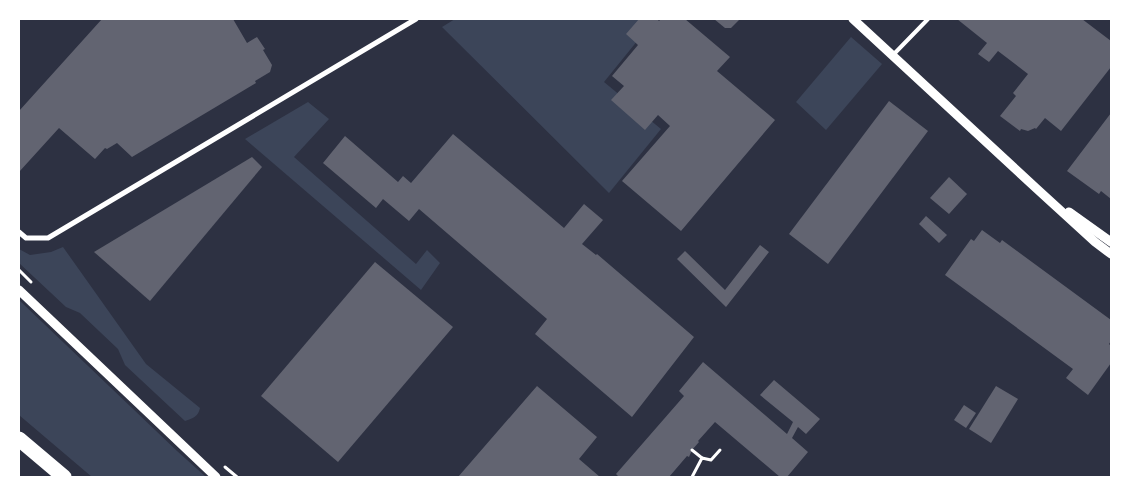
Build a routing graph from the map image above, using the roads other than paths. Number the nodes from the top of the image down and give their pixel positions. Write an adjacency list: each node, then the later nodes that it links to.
1 (416, 19): 6 (street)
2 (853, 19): 4 (street)
3 (928, 19): 4 (lane)
4 (893, 55): 5 (street)
5 (1037, 189): 7 (street); 8 (street)
6 (19, 232)
7 (1111, 242)
8 (1111, 254)
9 (19, 290): 12 (street)
10 (19, 439): 11 (highway)
11 (64, 477)
12 (216, 477)

